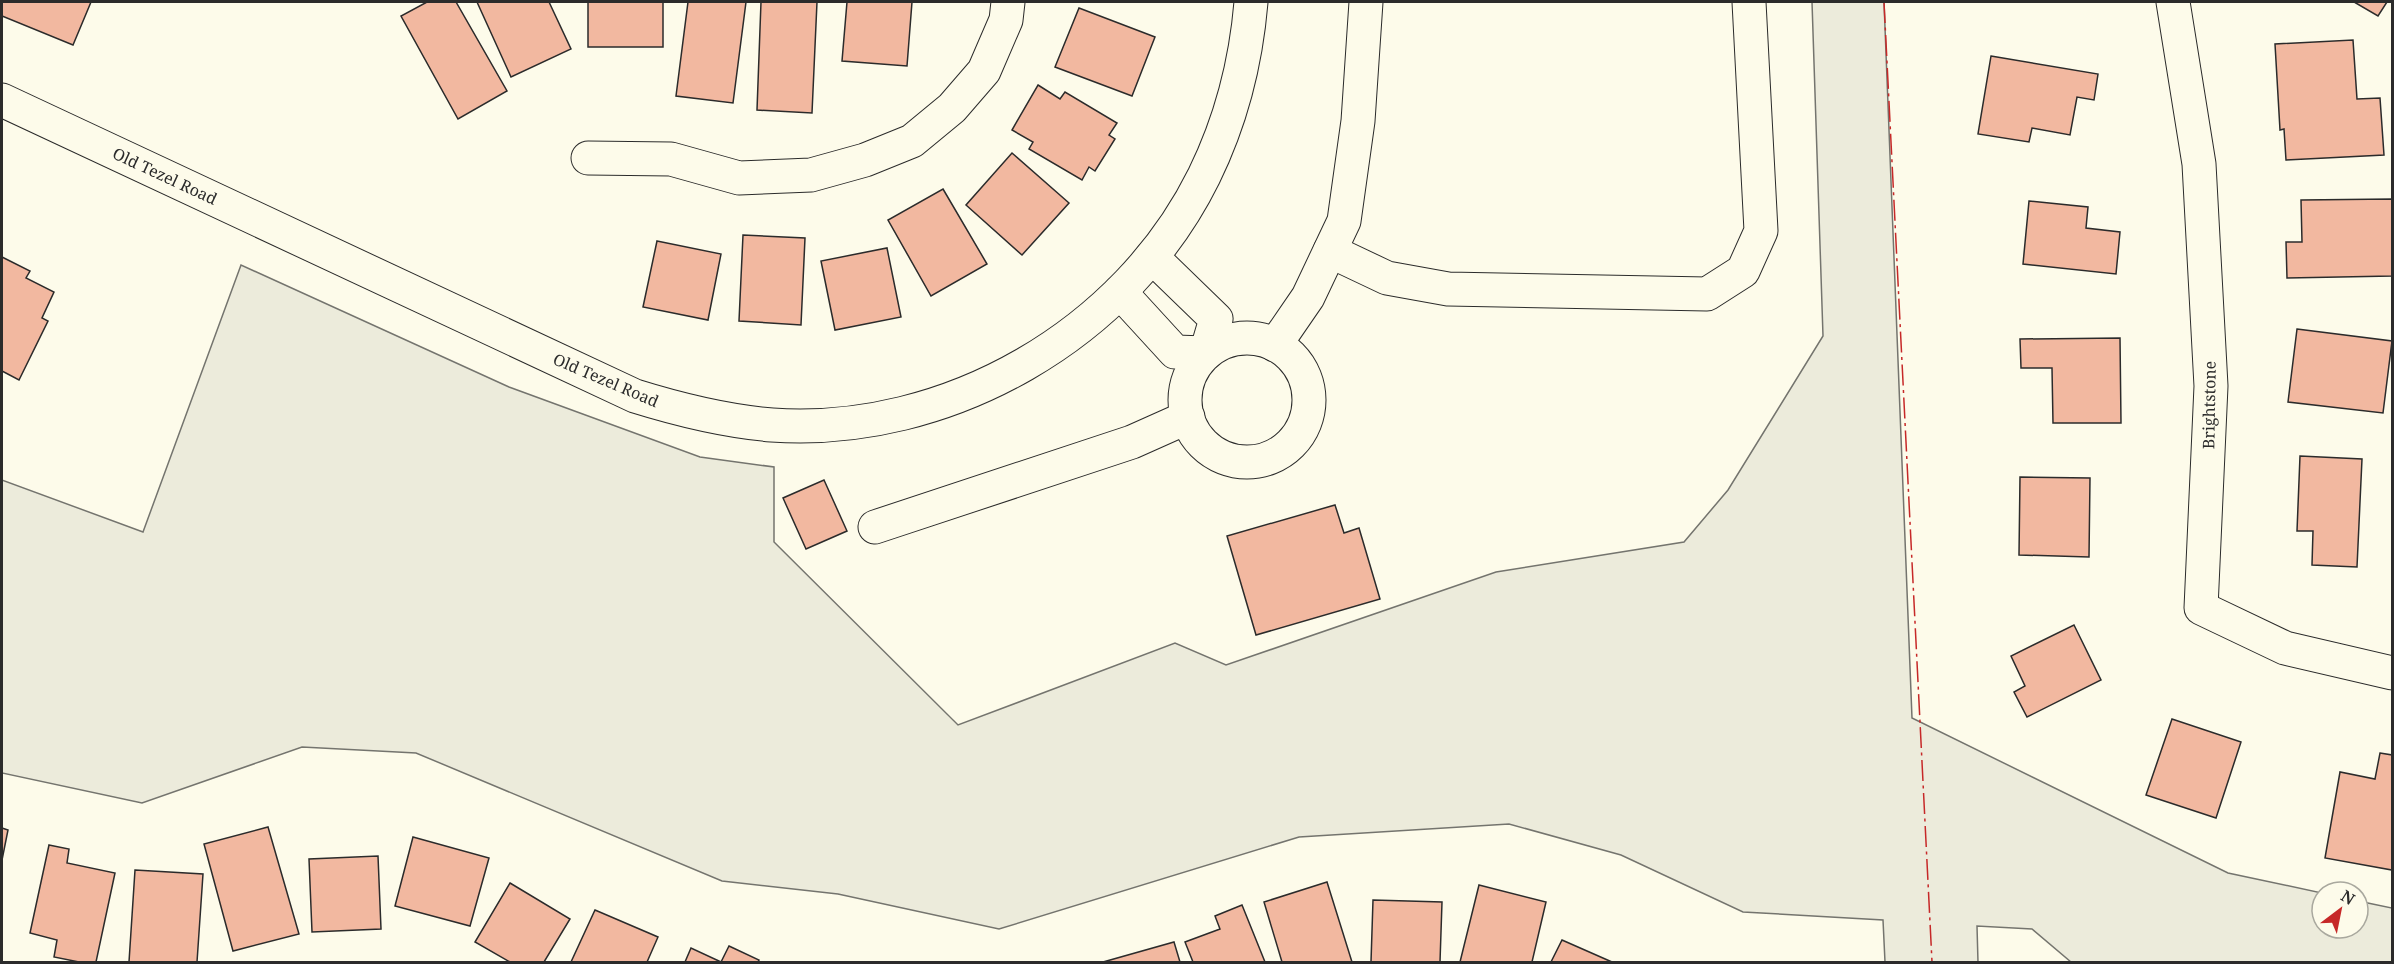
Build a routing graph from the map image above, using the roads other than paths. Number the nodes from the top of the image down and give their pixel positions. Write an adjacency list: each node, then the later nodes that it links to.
1 (1008, 2): 7 (street)
2 (1251, 2): 9 (street, Old Tezel Road)
3 (1366, 2): 8 (street)
4 (1749, 2): 8 (street)
5 (2173, 2): 15 (street, Brightstone)
6 (2, 100): 10 (street, Old Tezel Road)
7 (588, 158)
8 (1330, 251): 11 (street)
9 (1152, 257): 10 (street, Old Tezel Road); 12 (street)
10 (1120, 292): 12 (street)
11 (1275, 345): 12 (street); 13 (street)
12 (1206, 353): 13 (street)
13 (1188, 417): 14 (street)
14 (875, 527)
15 (2392, 673)

